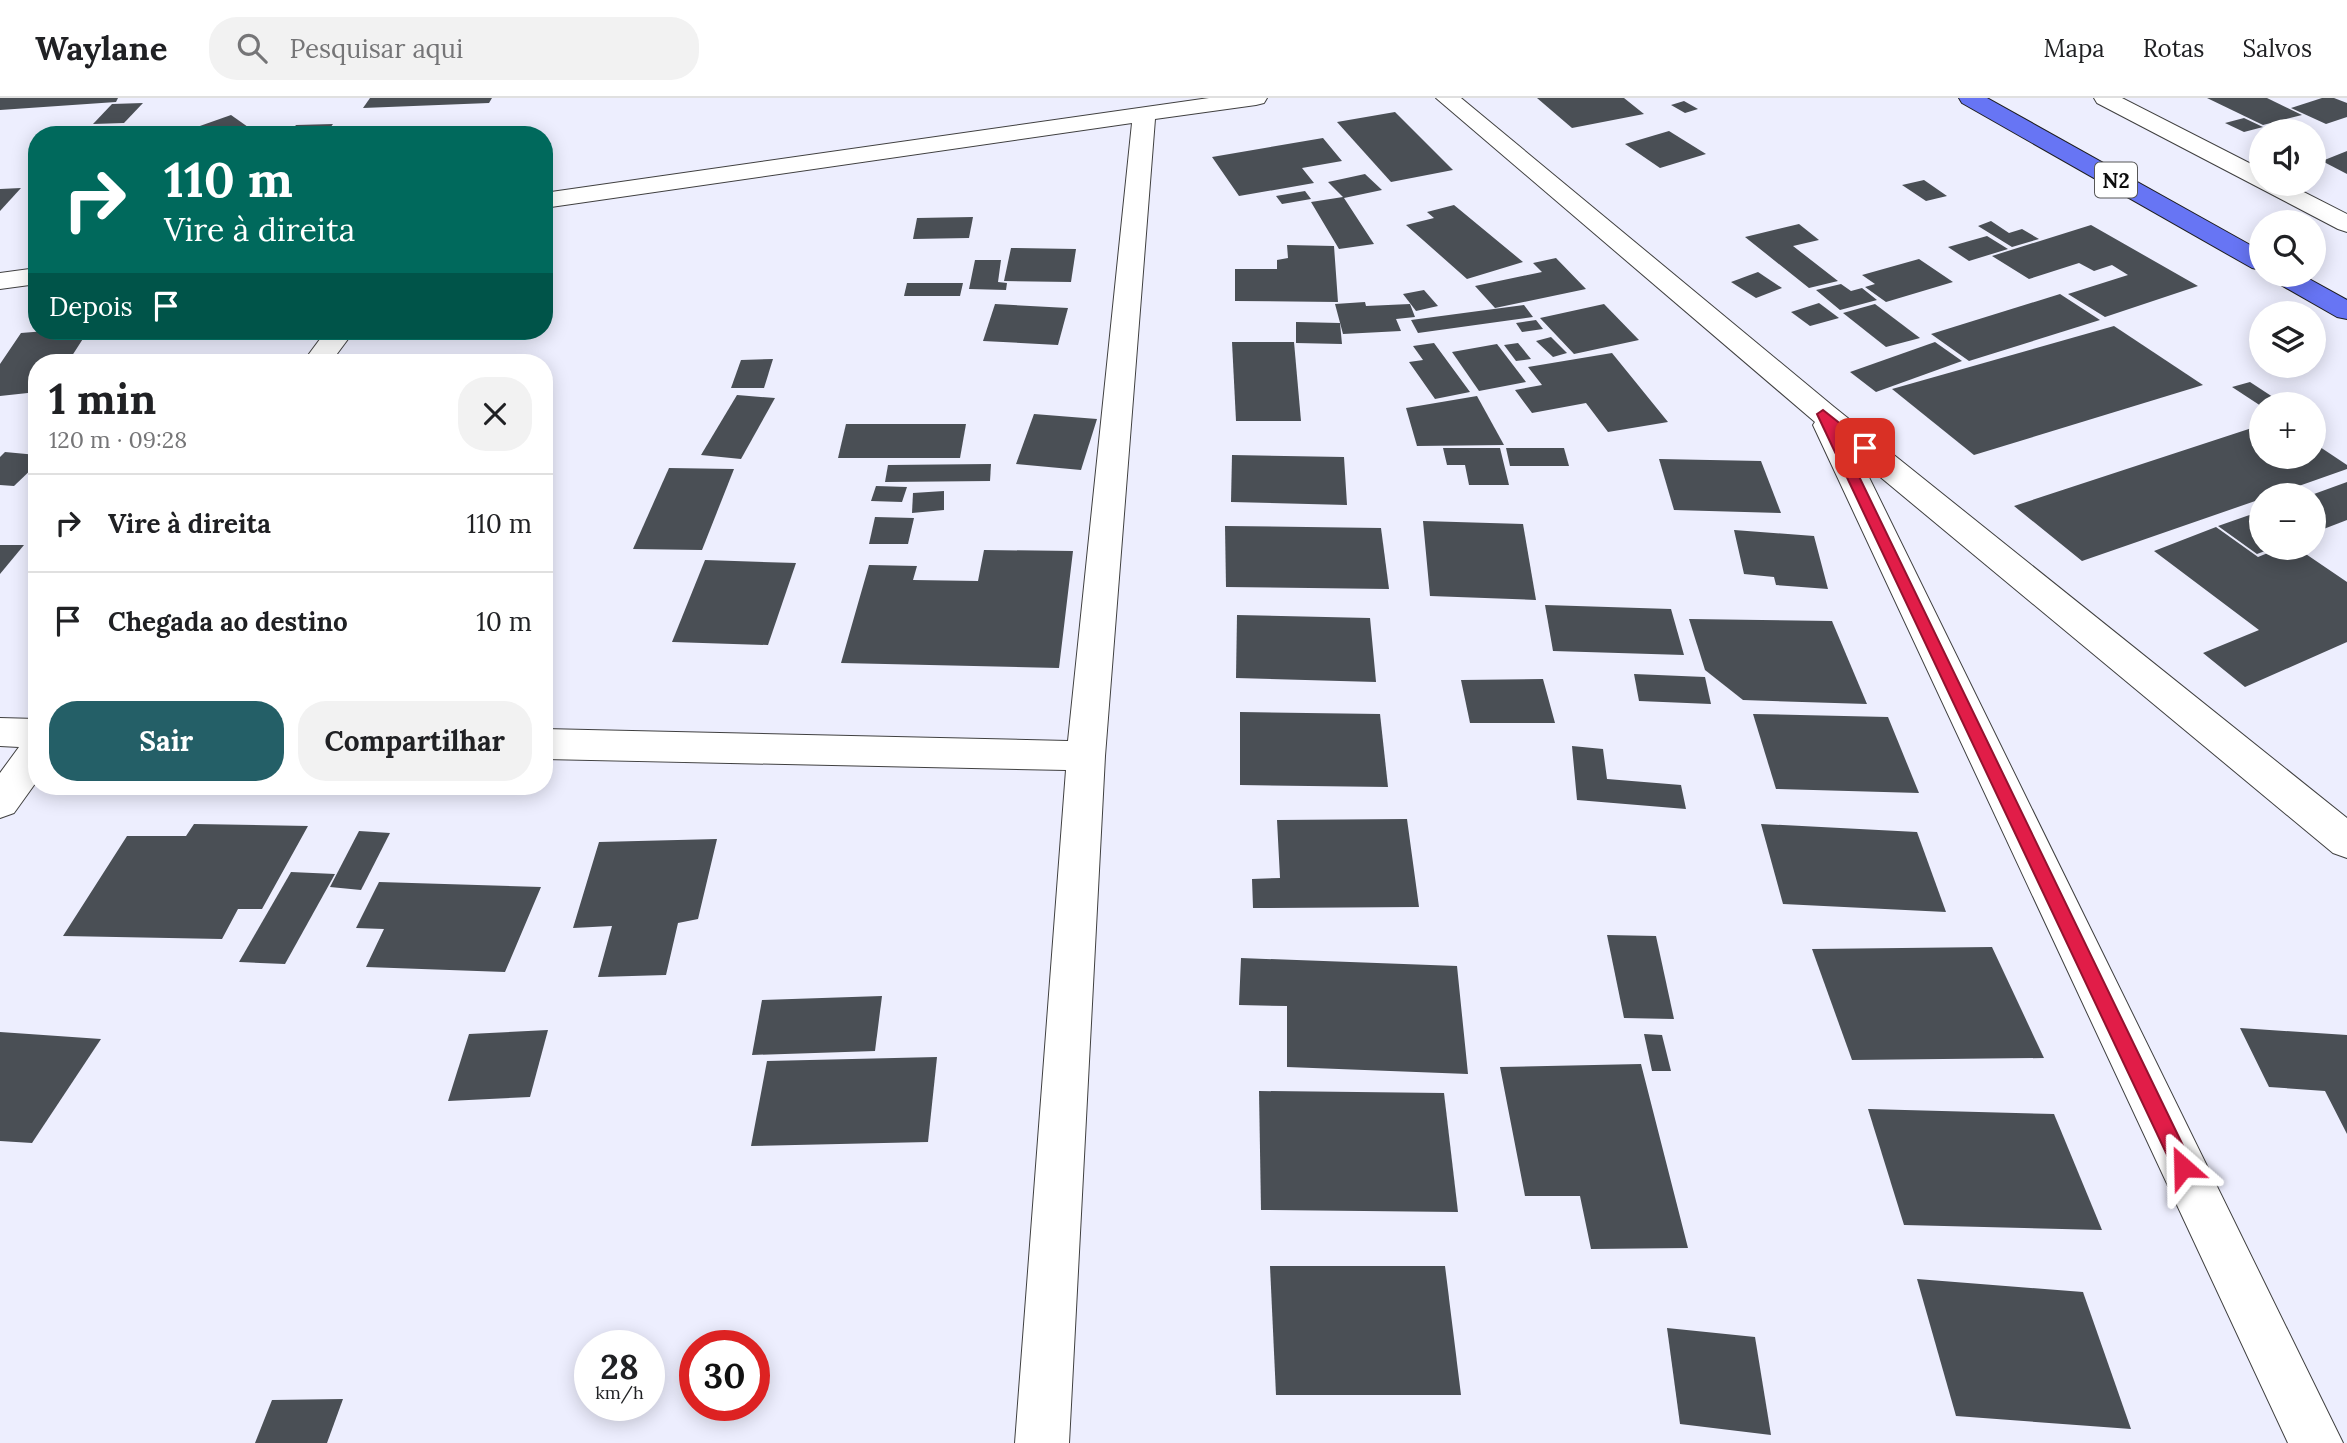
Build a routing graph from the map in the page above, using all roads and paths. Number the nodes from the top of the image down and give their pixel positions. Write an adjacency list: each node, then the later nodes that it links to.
1 (1256, 98): 5 (street)
2 (1447, 98): 15 (street)
3 (1970, 98): 10 (main road, N2)
4 (2105, 98): 6 (street)
5 (1144, 116): 8 (street); 19 (street)
6 (2249, 173)
7 (2293, 196): 9 (street)
8 (553, 200)
9 (2347, 224)
10 (2249, 255)
11 (28, 277): 12 (street)
12 (0, 281)
13 (2304, 287): 14 (main road)
14 (2347, 311)
15 (1823, 414): 22 (street); 24 (street)
16 (0, 732): 17 (street)
17 (28, 733)
18 (553, 744): 19 (street)
19 (1086, 756): 23 (street)
20 (28, 764): 21 (street)
21 (0, 802)
22 (2347, 841)
23 (1042, 1443)
24 (2316, 1443)

